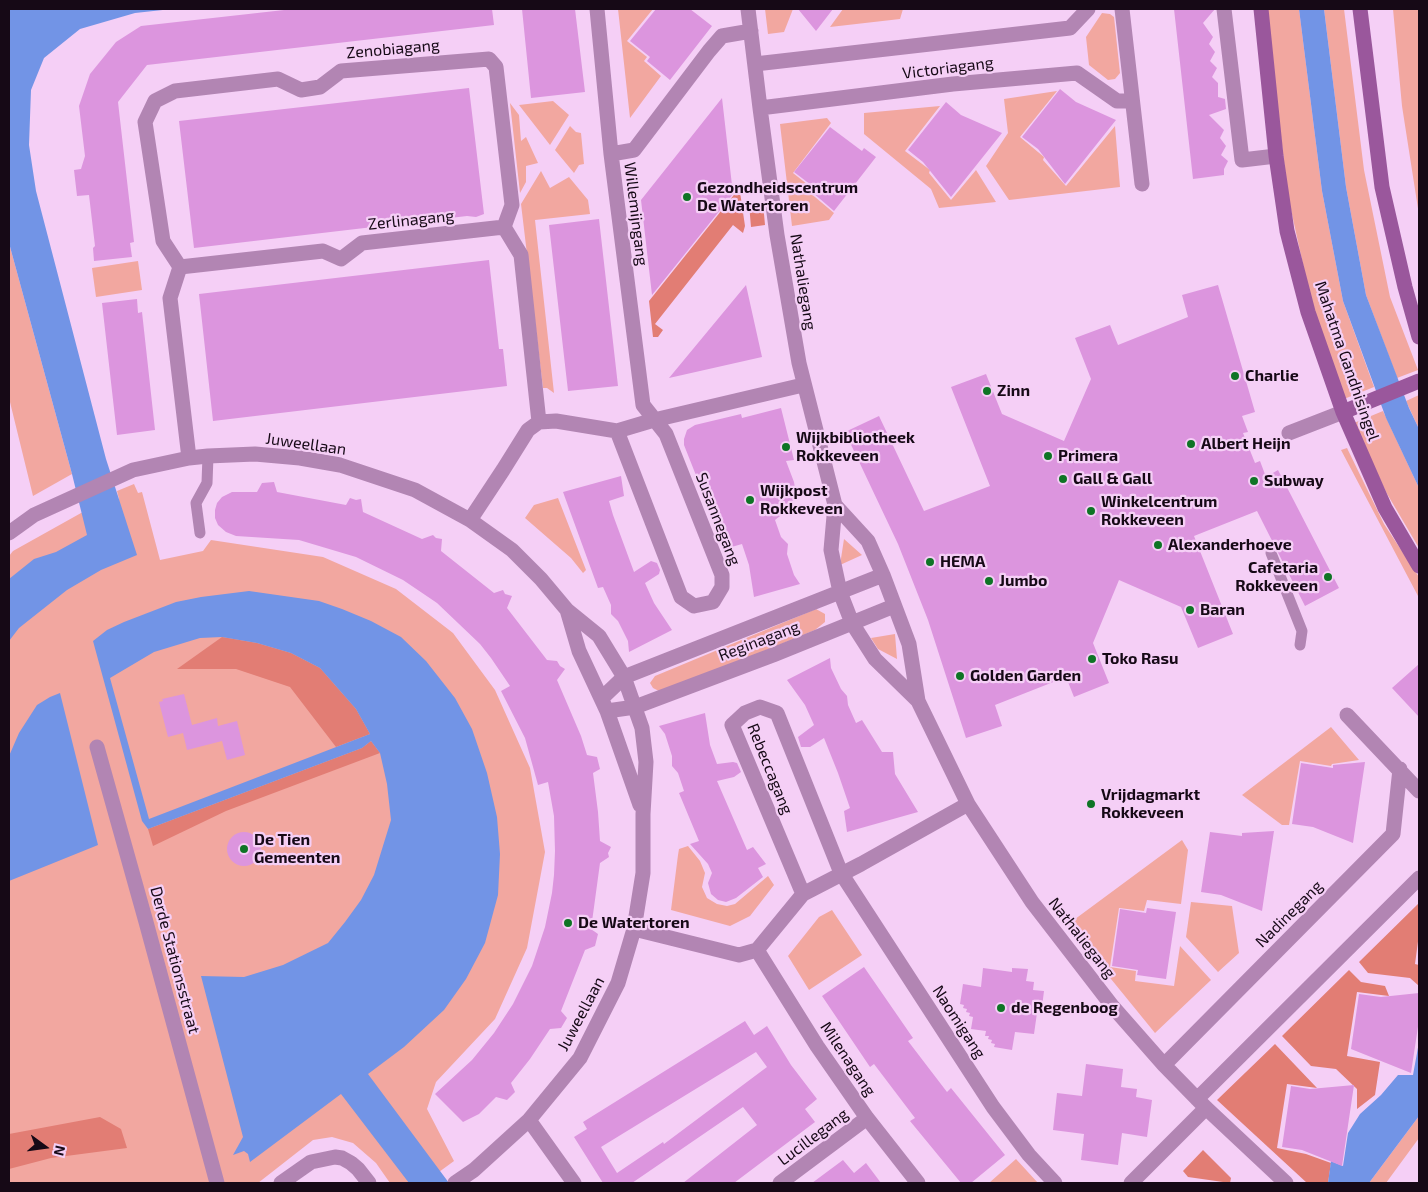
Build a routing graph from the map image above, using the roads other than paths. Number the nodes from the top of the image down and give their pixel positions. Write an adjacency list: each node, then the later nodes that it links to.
1 (597, 9): 12 (street, Willemijngang)
2 (748, 9): 8 (street, Nathaliegang)
3 (1088, 9): 9 (street, Victoriagang)
4 (1122, 9): 10 (street)
5 (1224, 9): 13 (street)
6 (1261, 9): 13 (street, Mahatma Gandhisingel)
7 (1360, 9): 17 (street)
8 (751, 31): 9 (street, Nathaliegang); 12 (street)
9 (755, 64): 11 (street, Nathaliegang)
10 (1132, 101): 11 (street, Victoriagang); 14 (street)
11 (760, 108): 19 (street, Nathaliegang)
12 (611, 154): 21 (street, Willemijngang)
13 (1276, 156): 20 (street, Mahatma Gandhisingel)
14 (1142, 184)
15 (504, 228): 16 (street, Zerlinagang); 16 (street, Zenobiagang); 22 (street)
16 (180, 267): 26 (street)
17 (1419, 337)
18 (1419, 381): 20 (street)
19 (803, 385): 21 (street); 27 (street, Nathaliegang)
20 (1343, 412): 24 (street); 32 (street, Mahatma Gandhisingel)
21 (654, 420): 23 (street); 23 (street, Susannegang)
22 (539, 422): 23 (street); 28 (street)
23 (618, 431)
24 (1289, 433)
25 (208, 456): 26 (street, Juweellaan); 28 (street, Juweellaan); 29 (lane)
26 (188, 458): 30 (street, Juweellaan)
27 (835, 506): 33 (street, Nathaliegang); 34 (street, Nathaliegang)
28 (470, 520): 36 (street, Juweellaan)
29 (200, 532)
30 (9, 533)
31 (1271, 553): 38 (lane)
32 (1419, 566)
33 (883, 575): 34 (street, Reginagang); 35 (street, Nathaliegang)
34 (840, 592): 37 (street, Nathaliegang); 39 (street, Reginagang)
35 (894, 606): 37 (street, Reginagang); 40 (street, Nathaliegang)
36 (568, 610): 39 (street, Juweellaan); 41 (street, Juweellaan)
37 (852, 623): 40 (street, Nathaliegang); 42 (street, Reginagang)
38 (1300, 645)
39 (624, 677): 41 (street, Reginagang); 42 (street)
40 (918, 701): 47 (street, Nathaliegang)
41 (604, 705): 42 (street, Reginagang); 48 (street, Juweellaan)
42 (634, 707): 48 (street, Juweellaan)
43 (1347, 715): 45 (street)
44 (97, 747): 58 (street, Derde Stationsstraat)
45 (1400, 769): 46 (street); 54 (street, Nadinegang)
46 (1419, 790)
47 (968, 804): 49 (street); 54 (street, Nathaliegang)
48 (643, 814): 52 (street, Juweellaan)
49 (842, 873): 51 (street); 51 (street, Rebeccagang); 65 (street, Naomigang)
50 (1419, 878): 55 (street)
51 (803, 894): 53 (street)
52 (634, 929): 53 (street); 57 (street, Juweellaan)
53 (757, 950): 56 (street, Milenagang)
54 (1164, 1065): 55 (street, Nathaliegang)
55 (1201, 1104): 66 (street); 67 (street, Nathaliegang)
56 (867, 1118): 63 (street, Lucillegang); 64 (street, Milenagang)
57 (529, 1120): 61 (street, Juweellaan); 62 (street)
58 (217, 1183)
59 (281, 1183): 60 (street)
60 (369, 1183)
61 (455, 1183)
62 (574, 1183)
63 (780, 1183)
64 (918, 1183)
65 (1055, 1183)
66 (1131, 1183)
67 (1286, 1183)

